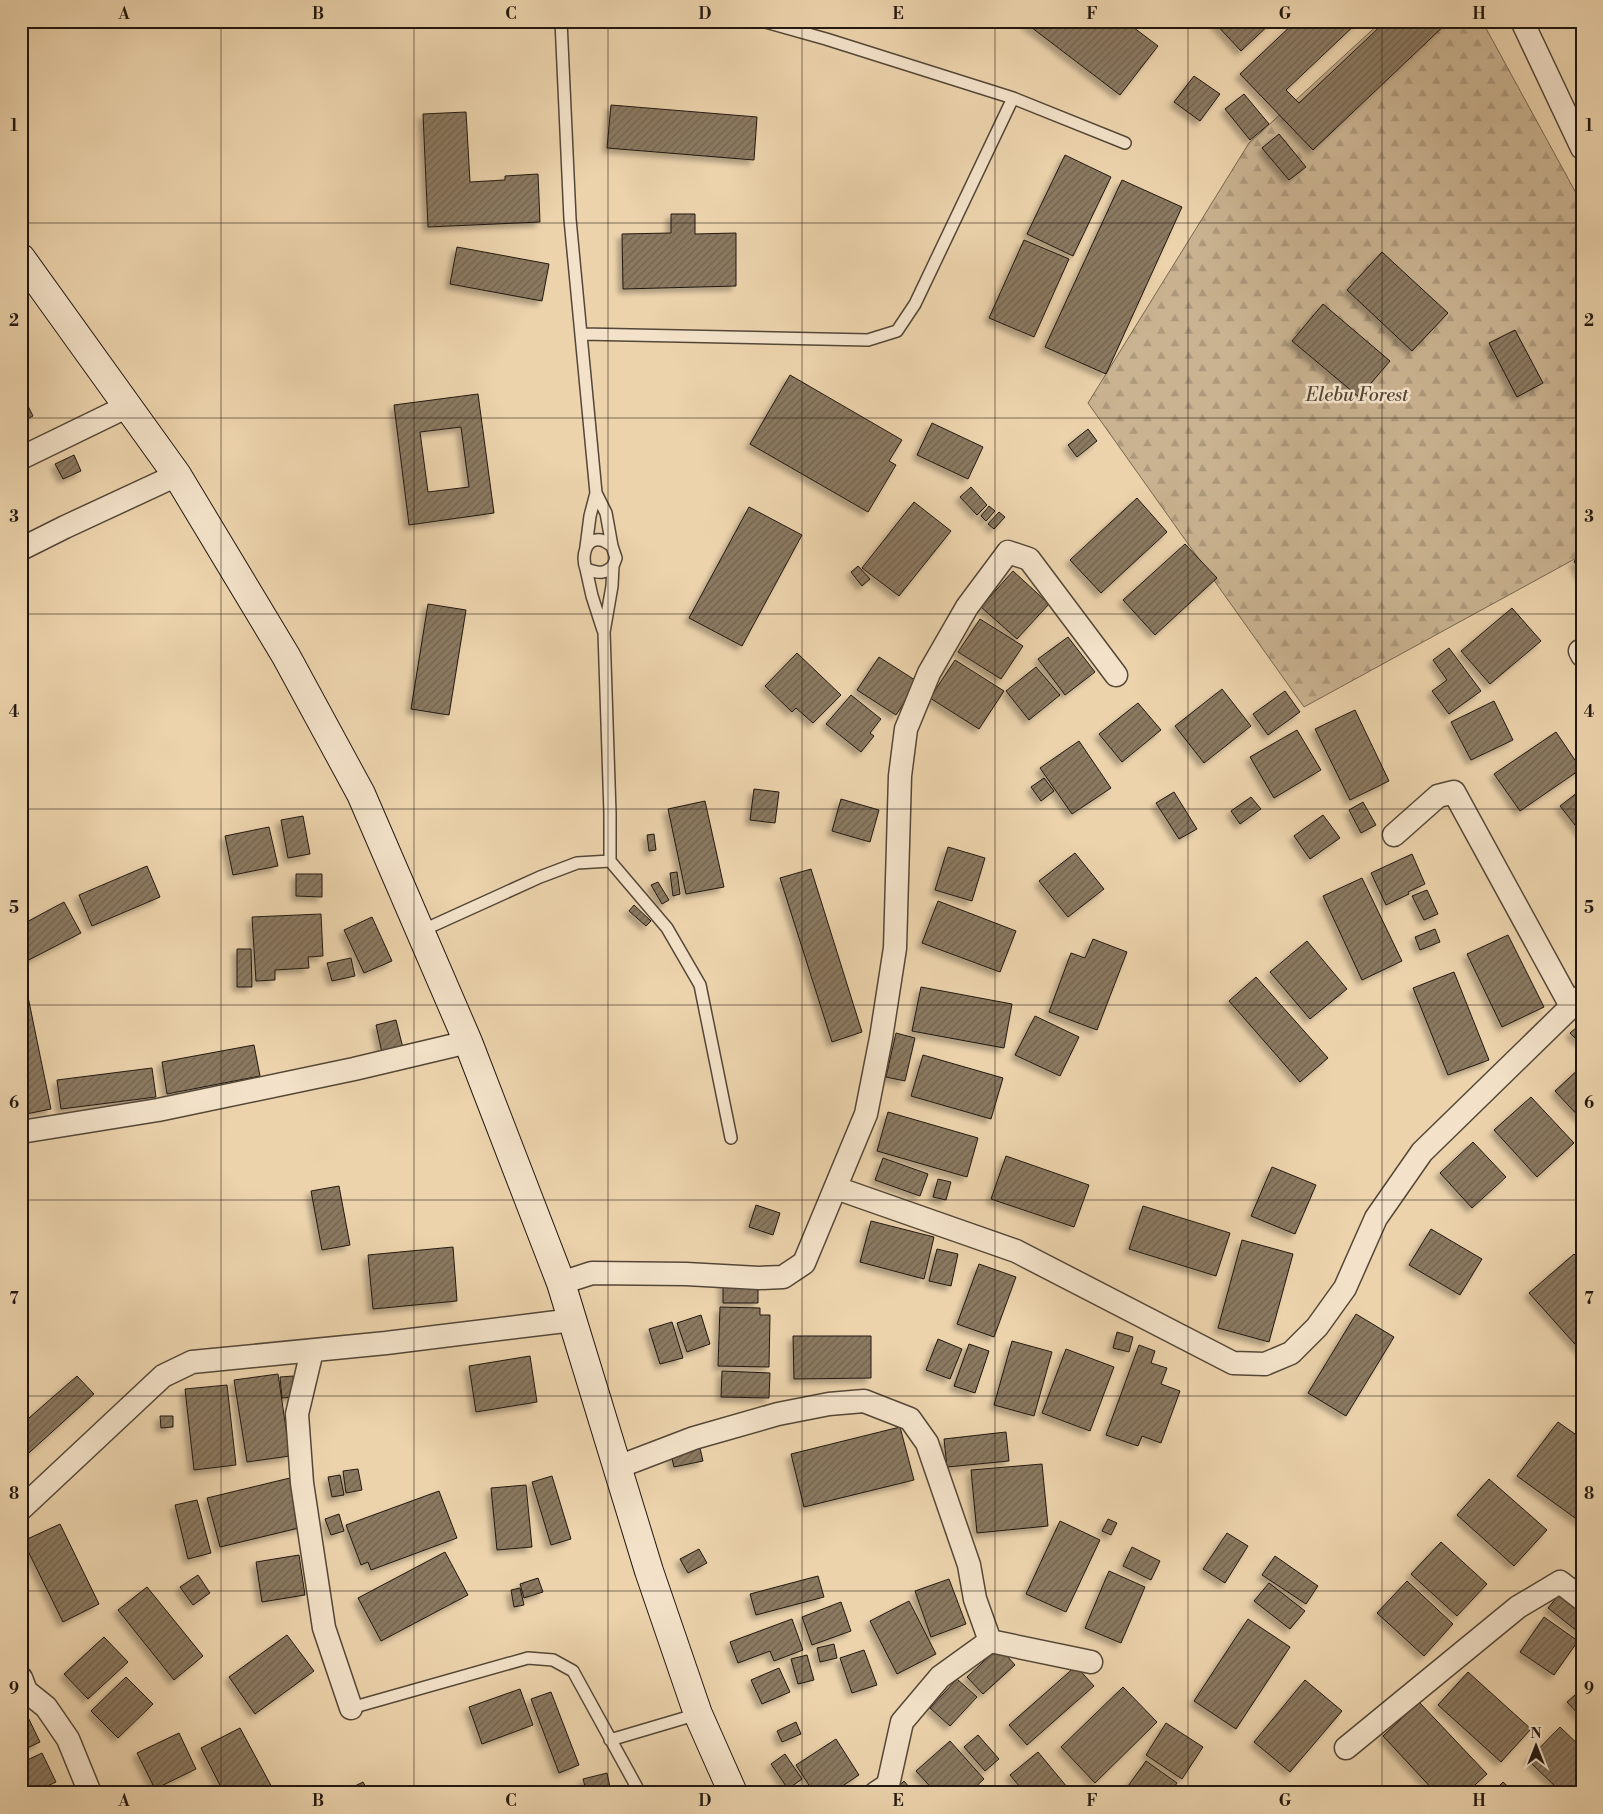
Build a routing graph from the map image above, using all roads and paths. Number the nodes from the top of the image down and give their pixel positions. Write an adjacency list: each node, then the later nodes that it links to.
1 (561, 21): 8 (lane)
2 (762, 21): 4 (lane)
3 (1522, 21): 6 (street)
4 (1013, 98): 5 (lane); 8 (lane)
5 (1125, 142)
6 (1582, 148)
7 (21, 258): 9 (main road)
8 (582, 334): 12 (lane)
9 (128, 406): 10 (street); 11 (main road)
10 (21, 458)
11 (177, 475): 15 (street); 22 (main road)
12 (596, 493): 13 (lane); 14 (lane)
13 (612, 546): 14 (lane); 16 (lane)
14 (586, 547): 17 (lane)
15 (21, 549)
16 (613, 566): 17 (lane); 18 (lane)
17 (586, 569): 18 (lane)
18 (604, 632): 21 (lane)
19 (1116, 675): 27 (street)
20 (1394, 835): 23 (street)
21 (610, 861): 22 (lane); 26 (lane)
22 (419, 932): 24 (main road)
23 (1577, 1001): 27 (street)
24 (468, 1042): 25 (street); 28 (main road)
25 (21, 1132)
26 (731, 1138)
27 (836, 1188): 28 (street)
28 (561, 1283): 29 (main road)
29 (573, 1320): 30 (street); 31 (main road)
30 (312, 1351): 32 (street); 37 (street)
31 (618, 1467): 34 (street); 38 (main road)
32 (21, 1508)
33 (1582, 1599): 40 (street)
34 (990, 1641): 35 (street); 44 (street)
35 (1091, 1662)
36 (21, 1678): 41 (street)
37 (351, 1708): 39 (lane)
38 (698, 1714): 39 (lane); 43 (main road)
39 (610, 1740): 42 (lane)
40 (1346, 1748)
41 (90, 1793)
42 (640, 1793)
43 (734, 1793)
44 (876, 1793)

